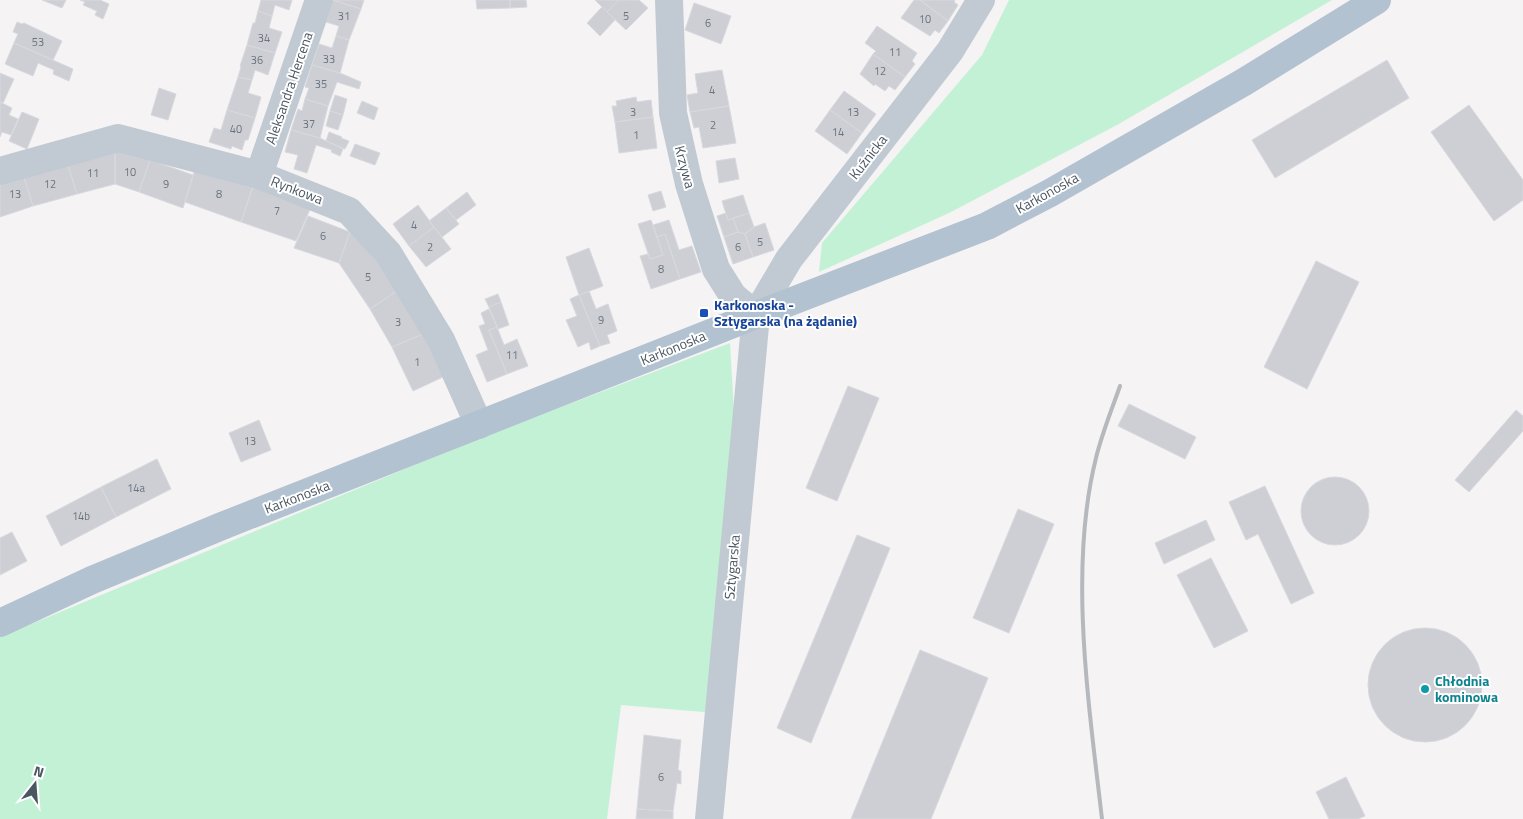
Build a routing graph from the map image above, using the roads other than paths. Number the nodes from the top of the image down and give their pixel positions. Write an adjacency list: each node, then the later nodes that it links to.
1 (319, 0): 6 (street, Aleksandra Hercena)
2 (668, 0): 7 (street, Krzywa)
3 (981, 0): 7 (street, Kuźnicka)
4 (1377, 0): 7 (main road, Karkonoska)
5 (0, 171): 6 (street, Rynkowa)
6 (259, 176): 8 (street, Rynkowa)
7 (756, 315): 8 (main road, Karkonoska); 10 (street, Sztygarska)
8 (479, 425): 9 (main road, Karkonoska)
9 (0, 623)
10 (709, 819)

